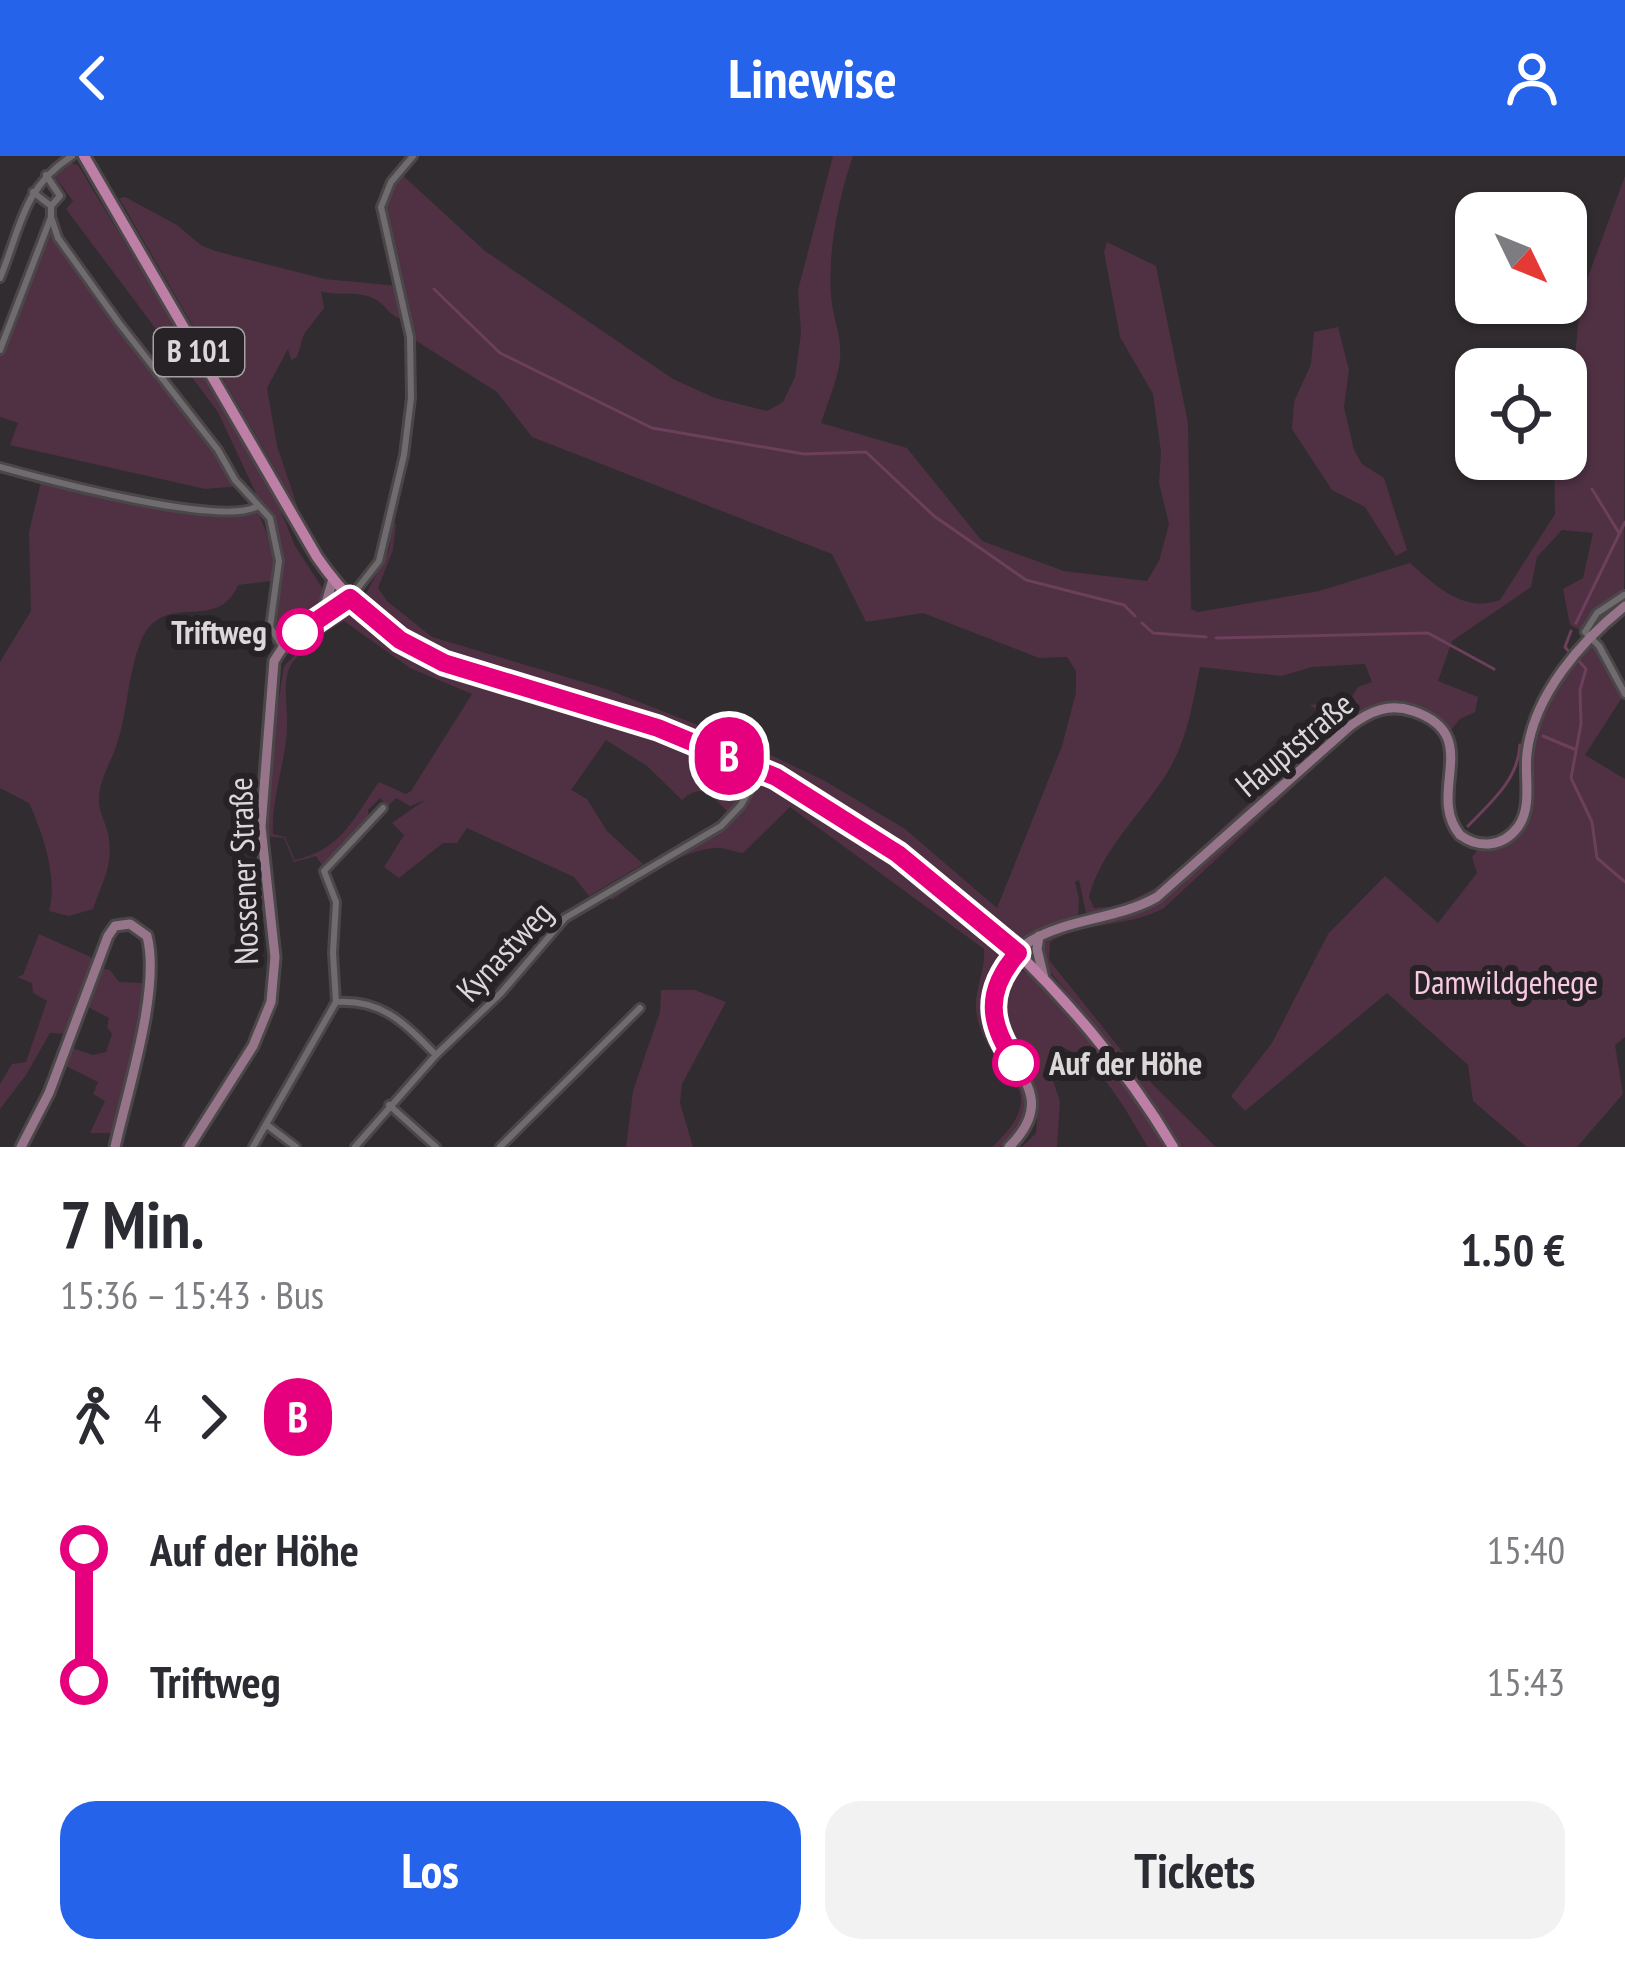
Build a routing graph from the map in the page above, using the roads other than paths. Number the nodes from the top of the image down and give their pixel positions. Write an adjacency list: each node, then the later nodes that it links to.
1 (72, 156): 4 (street)
2 (84, 156): 12 (main road, B 101)
3 (412, 156): 15 (street)
4 (46, 175): 5 (street); 6 (street)
5 (33, 192): 6 (street); 8 (street)
6 (51, 206): 7 (street)
7 (51, 217): 9 (street); 11 (street, Nossener Straße)
8 (0, 278)
9 (0, 350)
10 (0, 467): 11 (street)
11 (256, 506): 19 (street, Nossener Straße)
12 (333, 578): 15 (main road, B 101); 17 (street)
13 (1625, 582): 14 (street)
14 (1624, 596): 18 (street)
15 (350, 598): 17 (street); 21 (main road, B 101)
16 (1625, 606): 18 (street, Hauptstraße)
17 (321, 620): 19 (street)
18 (1590, 637): 20 (street); 23 (street, Hauptstraße)
19 (282, 646): 34 (street, Nossener Straße)
20 (1625, 694)
21 (761, 770): 24 (main road, B 101); 28 (street, Kynastweg)
22 (383, 808): 26 (street)
23 (1039, 937): 24 (street); 25 (street)
24 (1018, 953): 25 (main road, B 101); 39 (street)
25 (1044, 978): 40 (main road, B 101)
26 (337, 1002): 28 (street); 30 (street)
27 (640, 1008): 38 (street)
28 (436, 1054): 29 (street, Kynastweg)
29 (389, 1105): 31 (street); 37 (street, Kynastweg)
30 (267, 1124): 35 (street); 36 (street)
31 (434, 1146)
32 (21, 1147): 33 (street)
33 (115, 1147)
34 (190, 1147)
35 (253, 1147)
36 (296, 1147)
37 (355, 1147)
38 (500, 1147)
39 (1009, 1147)
40 (1173, 1147)

